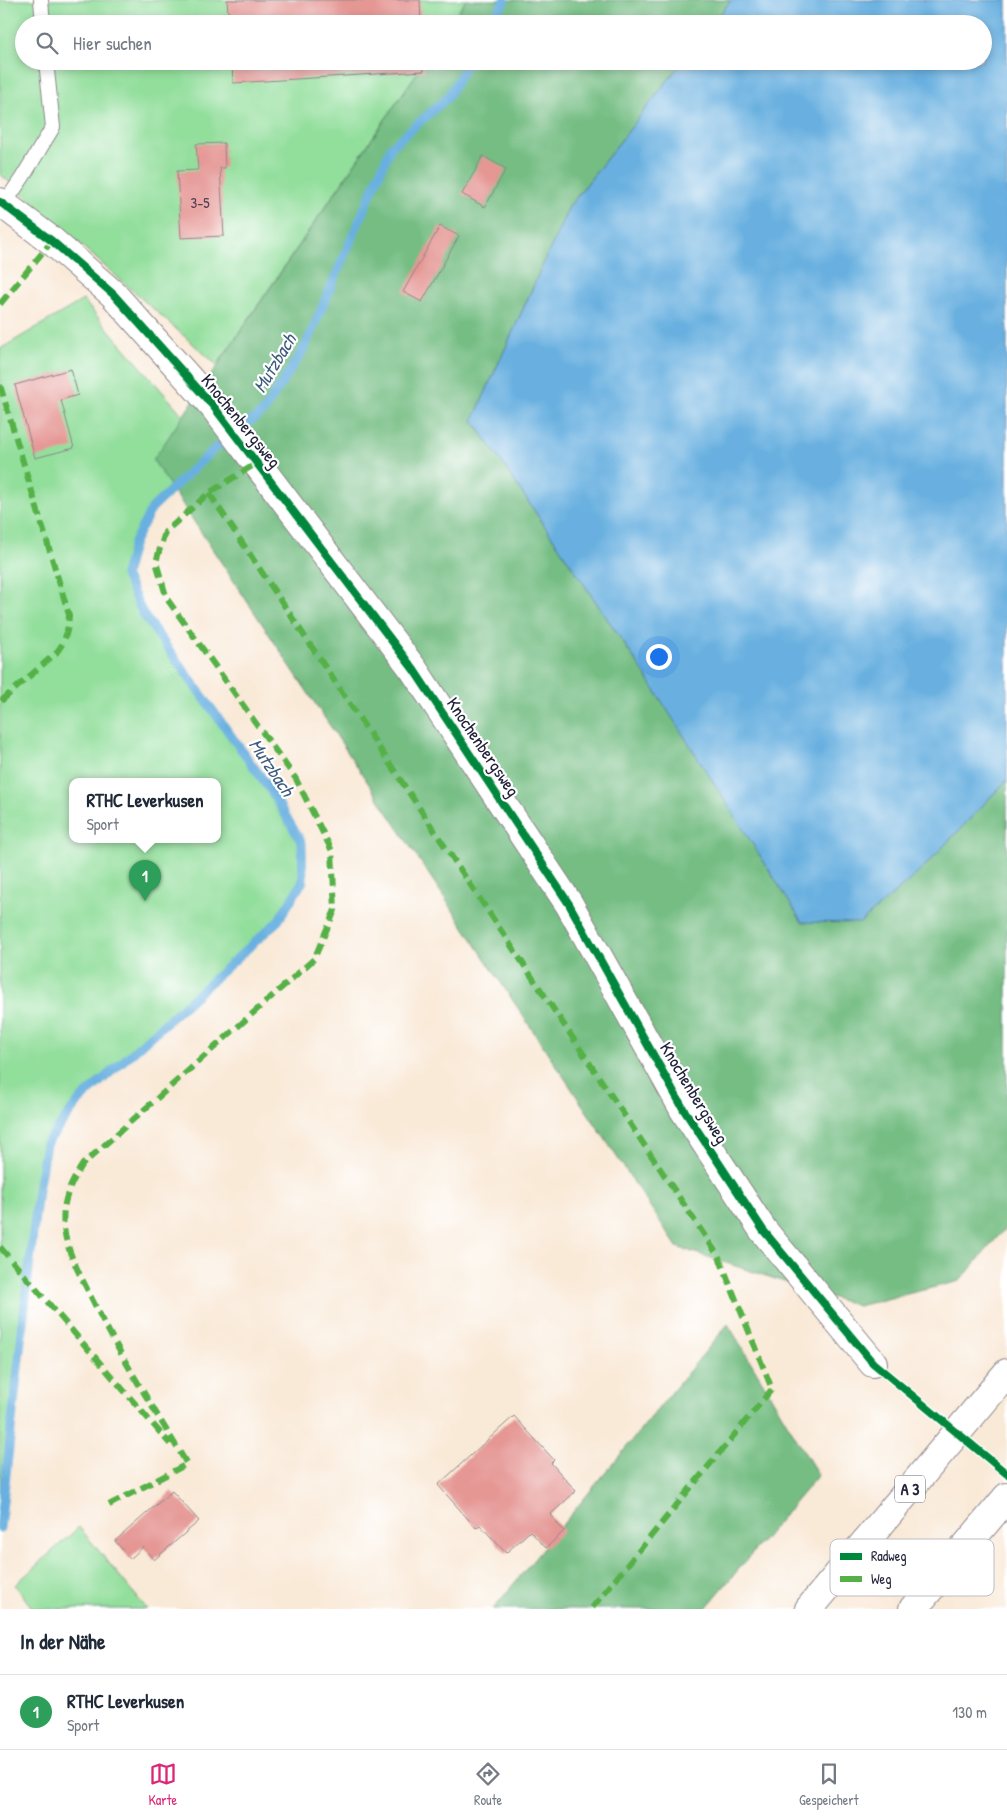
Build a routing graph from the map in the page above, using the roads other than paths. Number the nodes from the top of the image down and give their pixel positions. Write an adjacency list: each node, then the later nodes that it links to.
1 (41, 0): 2 (lane)
2 (42, 15)
3 (47, 70): 4 (lane)
4 (1, 205): 5 (main road, Knochenbergsweg)
5 (874, 1362)
6 (1007, 1373): 8 (main road, A 3)
7 (1007, 1497): 9 (main road)
8 (868, 1539)
9 (972, 1539)
10 (830, 1585): 12 (main road, A 3)
11 (924, 1596): 13 (main road)
12 (810, 1609)
13 (913, 1609)

